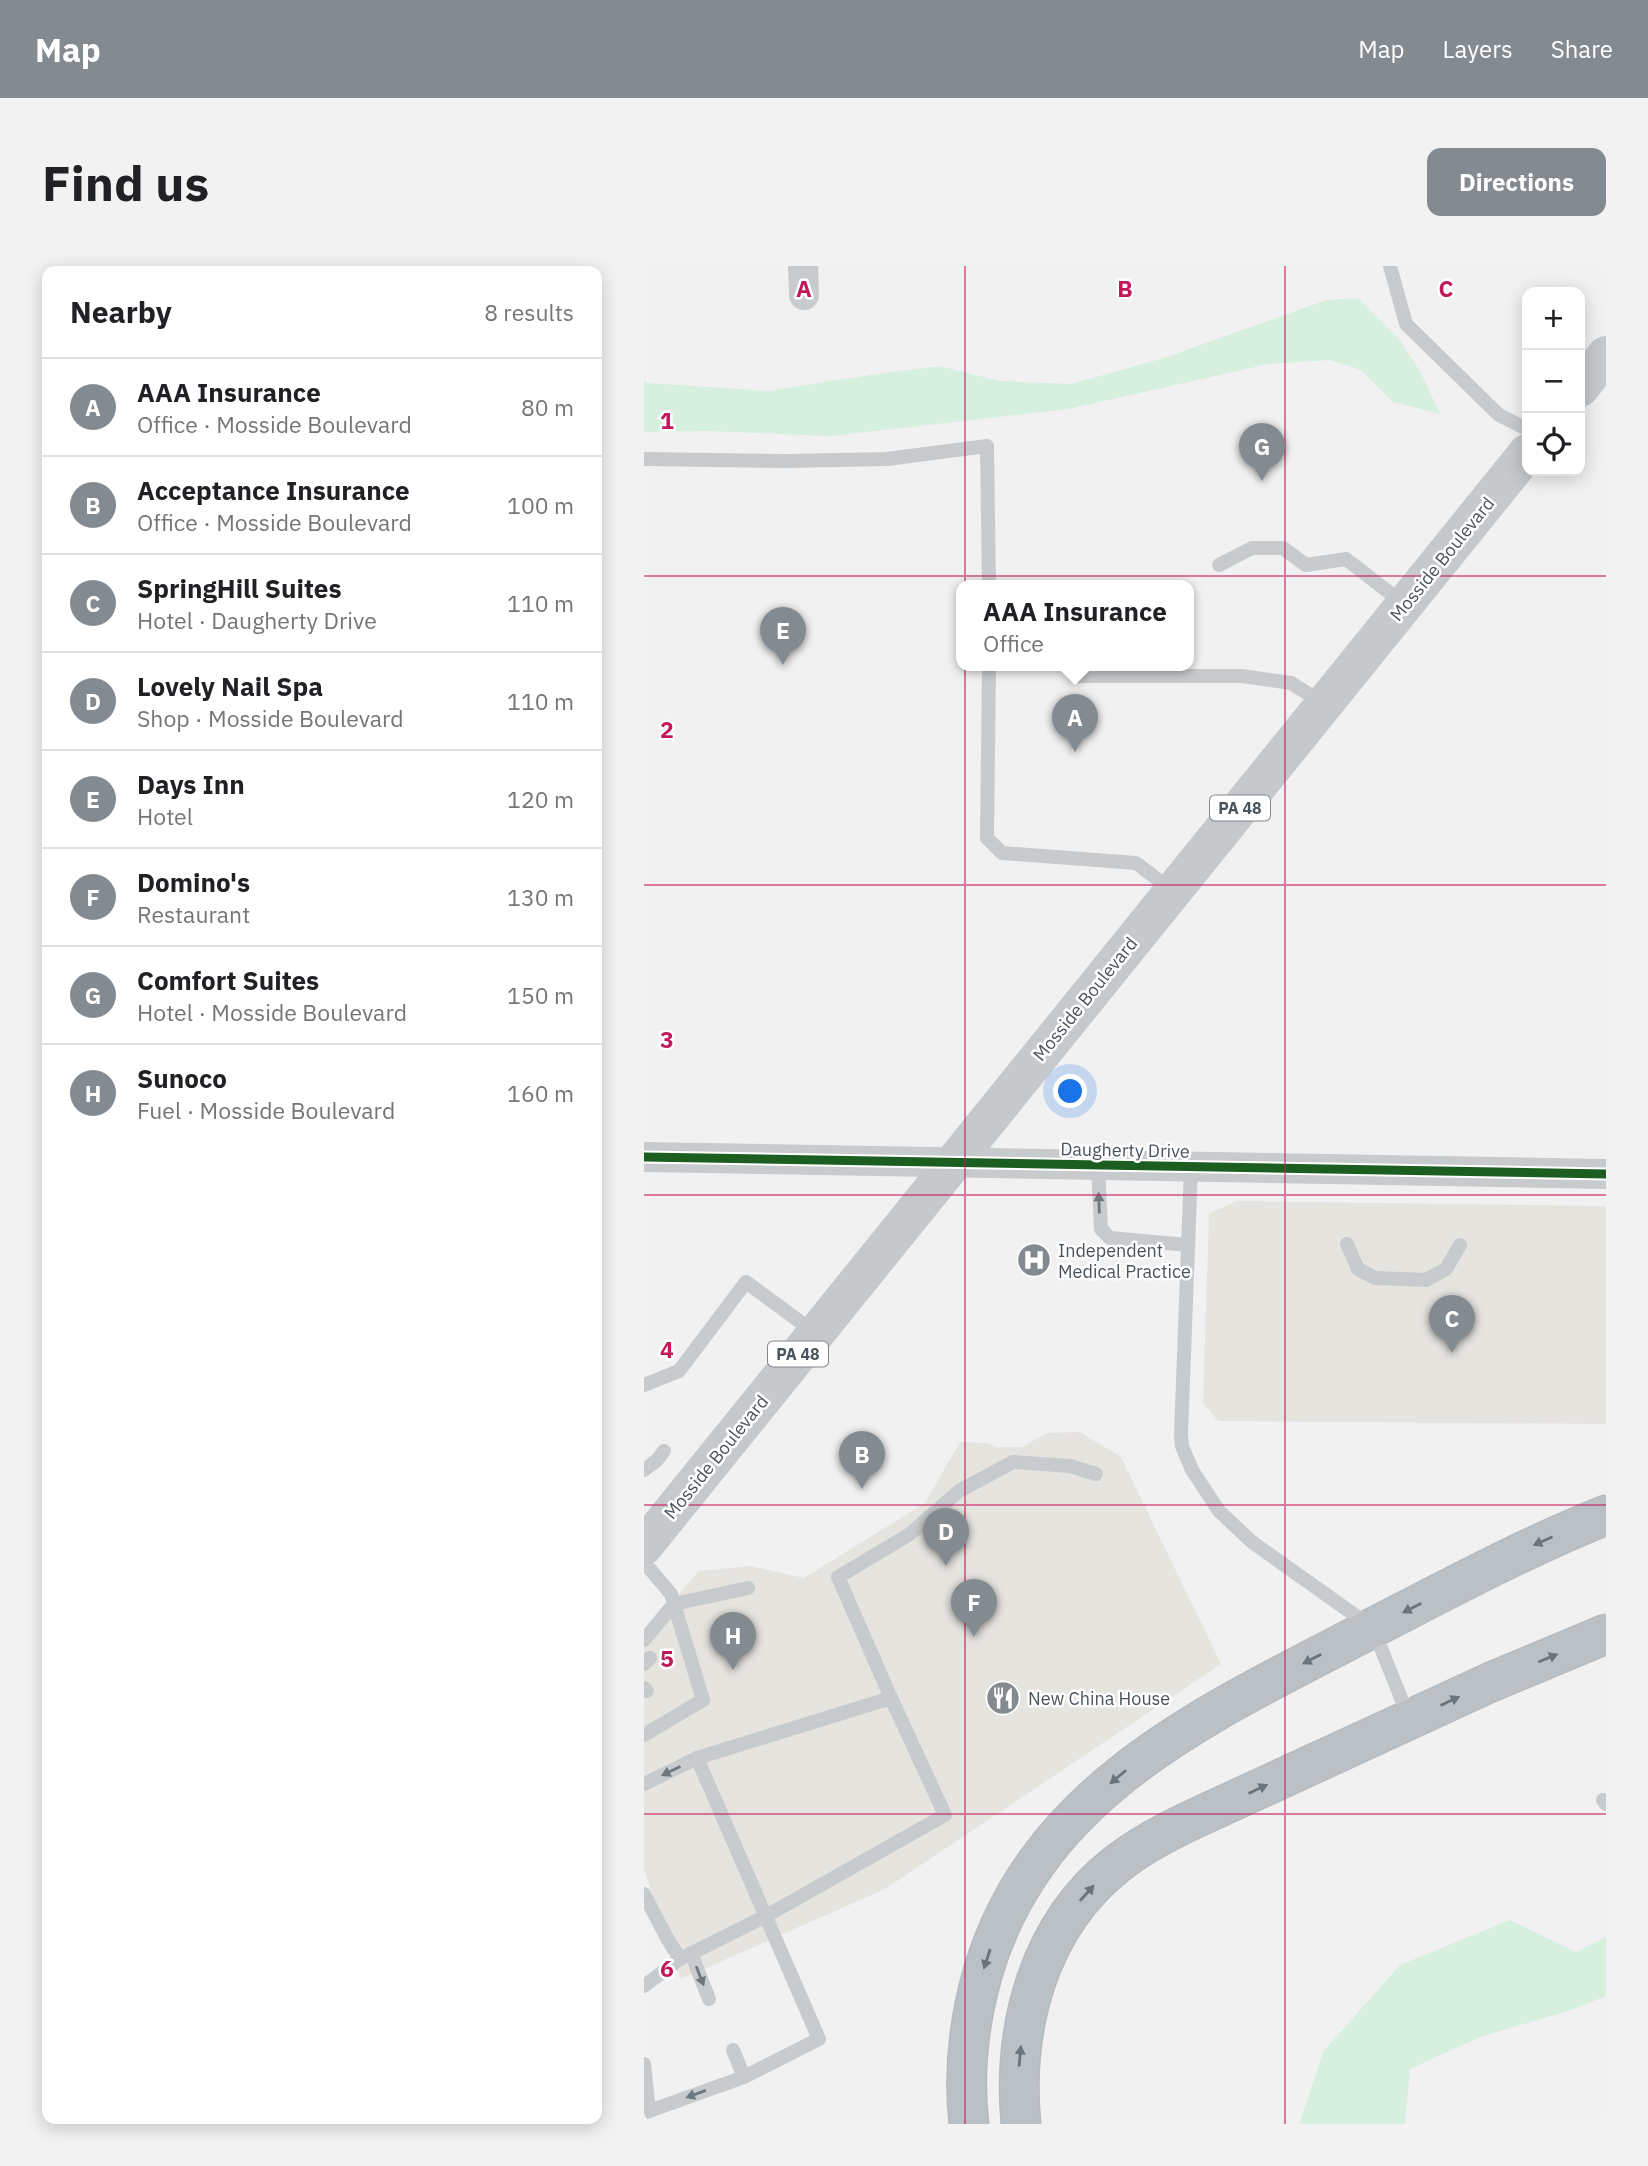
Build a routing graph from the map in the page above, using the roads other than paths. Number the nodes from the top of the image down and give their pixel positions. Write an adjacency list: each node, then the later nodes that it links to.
1 (803, 266): 3 (street)
2 (1390, 266): 6 (lane)
3 (804, 295)
4 (1606, 355): 5 (main road)
5 (1585, 382)
6 (1522, 426)
7 (644, 459): 10 (lane)
8 (1522, 459): 11 (main road, Mosside Boulevard / PA 48)
9 (1219, 565): 11 (lane)
10 (989, 580)
11 (1405, 605): 14 (main road, Mosside Boulevard / PA 48)
12 (989, 671): 15 (lane)
13 (1076, 676): 14 (lane)
14 (1324, 704): 15 (main road, Mosside Boulevard / PA 48)
15 (1173, 891): 17 (main road, Mosside Boulevard / PA 48)
16 (644, 1157): 17 (street, Daugherty Drive)
17 (953, 1163): 18 (street, Daugherty Drive); 24 (main road, Mosside Boulevard / PA 48)
18 (1098, 1166): 19 (street, Daugherty Drive); 22 (lane, one-way to 18)
19 (1191, 1167): 20 (street, Daugherty Drive); 22 (lane)
20 (1606, 1174)
21 (1347, 1244): 23 (lane)
22 (1188, 1245): 35 (lane)
23 (1460, 1245)
24 (816, 1333): 25 (lane); 30 (main road, Mosside Boulevard / PA 48)
25 (644, 1385)
26 (664, 1451): 27 (lane)
27 (644, 1470)
28 (1096, 1474): 39 (lane)
29 (1606, 1515): 35 (highway, one-way to 35)
30 (644, 1546)
31 (644, 1562): 33 (lane)
32 (748, 1588): 33 (lane)
33 (674, 1604): 34 (lane); 38 (lane)
34 (679, 1623): 37 (lane); 41 (lane)
35 (1373, 1628): 40 (lane); 53 (highway, one-way to 53)
36 (1606, 1634): 40 (highway, one-way to 36)
37 (668, 1637)
38 (644, 1640)
39 (891, 1698): 42 (lane); 45 (lane)
40 (1409, 1719): 54 (highway, one-way to 40)
41 (646, 1732)
42 (697, 1758): 43 (lane, one-way to 43); 45 (lane)
43 (644, 1784)
44 (644, 1894): 46 (lane)
45 (766, 1916): 46 (lane); 51 (lane)
46 (686, 1956): 47 (lane); 48 (lane, one-way to 48)
47 (644, 1986)
48 (709, 1999)
49 (733, 2050): 51 (lane)
50 (644, 2064): 52 (lane)
51 (744, 2077): 52 (lane, one-way to 52)
52 (646, 2112)
53 (969, 2124)
54 (1021, 2124)

